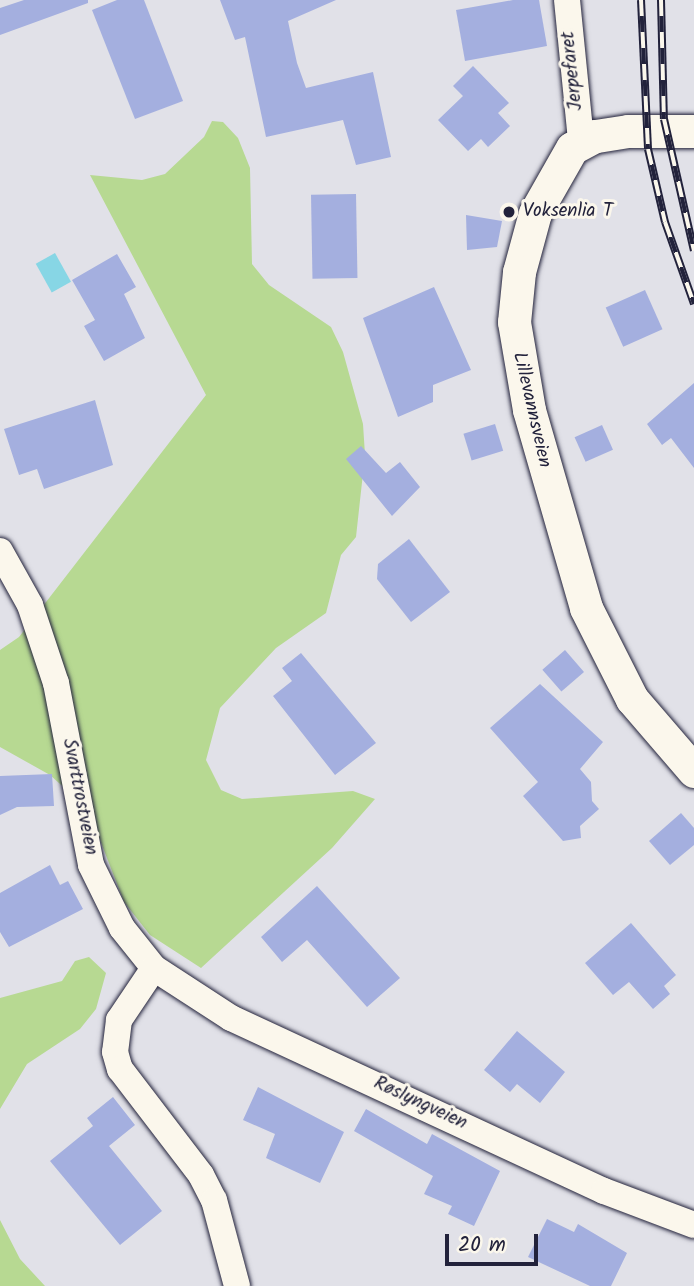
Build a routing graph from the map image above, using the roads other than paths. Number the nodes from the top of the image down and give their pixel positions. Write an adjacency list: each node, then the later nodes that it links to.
1 (567, 0): 3 (street, Jerpefaret)
2 (694, 131): 3 (street)
3 (581, 141): 5 (street, Lillevannsveien)
4 (0, 551): 6 (street, Svarttrostveien)
5 (694, 771)
6 (154, 968): 7 (street, Røslyngveien); 8 (street)
7 (694, 1225)
8 (237, 1286)

